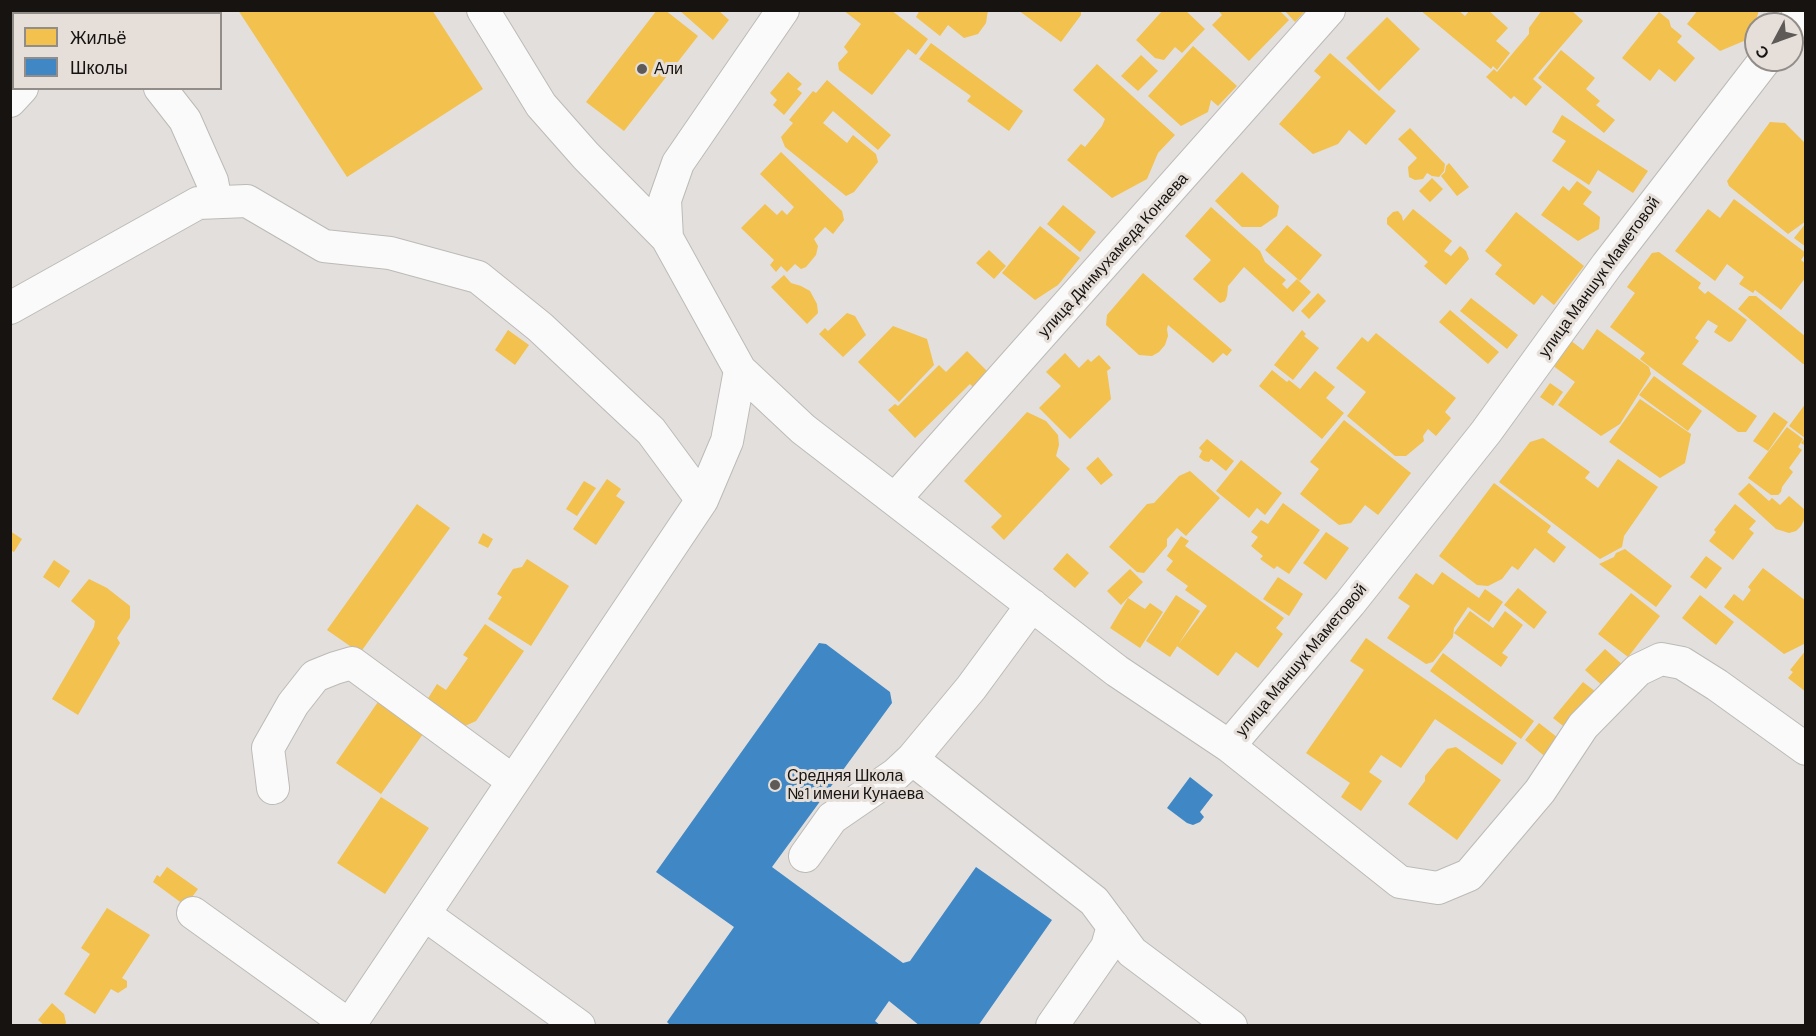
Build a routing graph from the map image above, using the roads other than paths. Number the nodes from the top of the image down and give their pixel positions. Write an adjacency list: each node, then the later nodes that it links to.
1 (483, 10): 7 (street)
2 (783, 10): 7 (street)
3 (1329, 10): 10 (street, улица Динмухамеда Конаева)
4 (1756, 72): 13 (street, улица Маншук Маметовой)
5 (162, 90): 6 (street)
6 (216, 202): 8 (street); 11 (street)
7 (667, 238): 9 (street)
8 (10, 308)
9 (740, 370): 10 (street); 11 (street)
10 (895, 499): 12 (street)
11 (702, 500): 16 (street)
12 (1032, 605): 13 (street); 15 (street)
13 (1229, 746): 14 (street, улица Маншук Маметовой)
14 (1806, 750)
15 (912, 759): 18 (street); 21 (street)
16 (513, 781): 17 (street); 20 (street)
17 (273, 788)
18 (805, 856)
19 (193, 913): 22 (street)
20 (424, 914): 22 (street); 23 (street)
21 (1113, 926): 24 (street); 25 (street)
22 (349, 1025)
23 (579, 1026)
24 (1052, 1026)
25 (1231, 1026)

